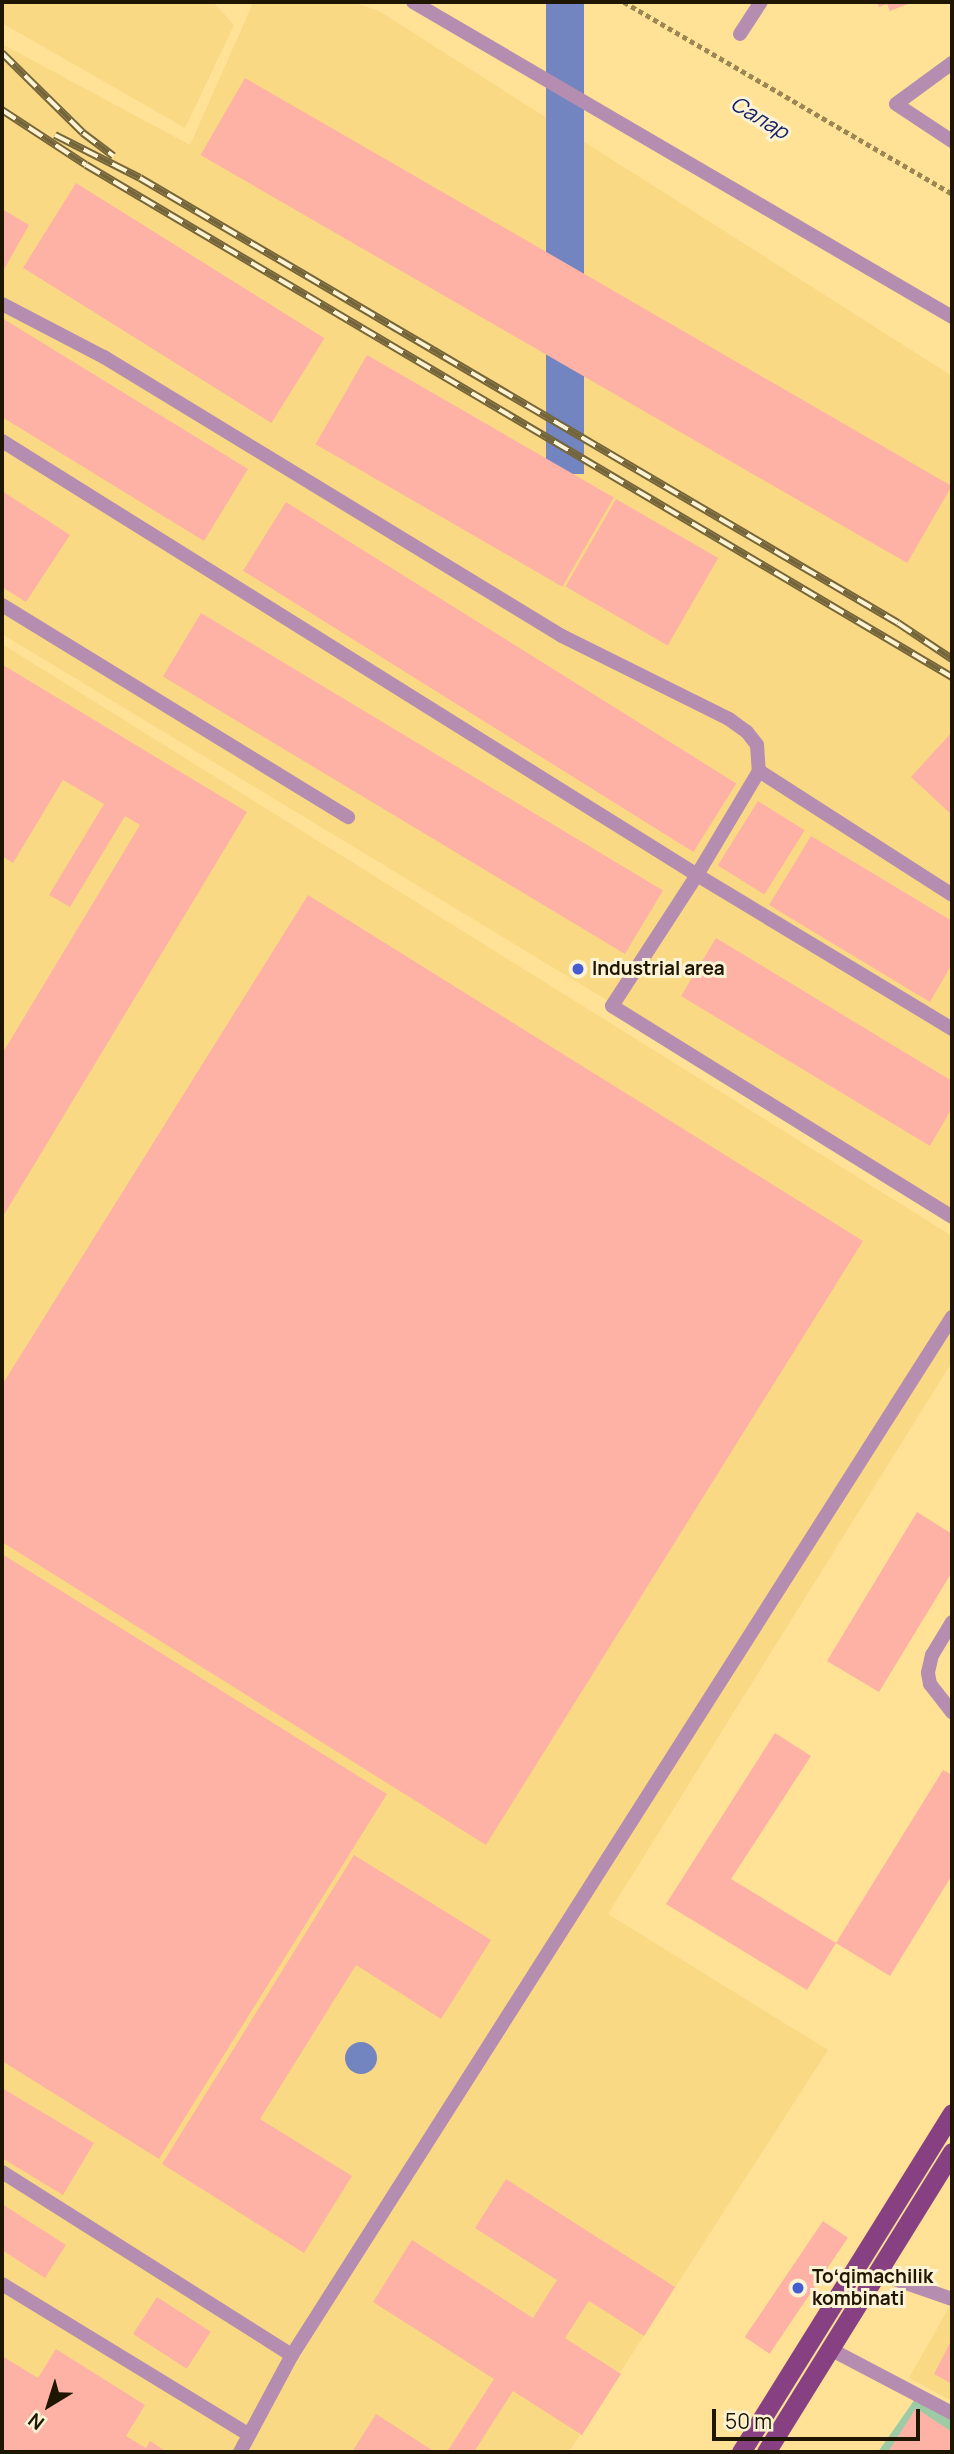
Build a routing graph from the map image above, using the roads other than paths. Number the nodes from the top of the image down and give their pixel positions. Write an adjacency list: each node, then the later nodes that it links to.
1 (413, 2): 7 (lane)
2 (761, 2): 3 (lane)
3 (740, 34)
4 (952, 63): 5 (lane)
5 (952, 141)
6 (2, 304): 10 (lane)
7 (952, 317)
8 (2, 441): 12 (lane)
9 (2, 605): 11 (lane)
10 (759, 771): 12 (lane); 13 (lane)
11 (348, 817)
12 (697, 875): 14 (lane); 15 (lane)
13 (952, 895)
14 (952, 1029)
15 (952, 1217)
16 (952, 1317): 27 (lane)
17 (952, 1622): 18 (lane)
18 (952, 1712)
19 (952, 2113): 22 (main road)
20 (952, 2152): 22 (main road)
21 (2, 2172): 27 (lane)
22 (907, 2206): 23 (main road); 31 (main road)
23 (877, 2273): 25 (lane); 26 (main road)
24 (2, 2284): 29 (lane)
25 (952, 2299)
26 (830, 2349): 28 (lane); 32 (main road)
27 (292, 2356): 29 (lane)
28 (952, 2413)
29 (249, 2435): 30 (lane)
30 (240, 2452)
31 (741, 2452)
32 (766, 2452)

